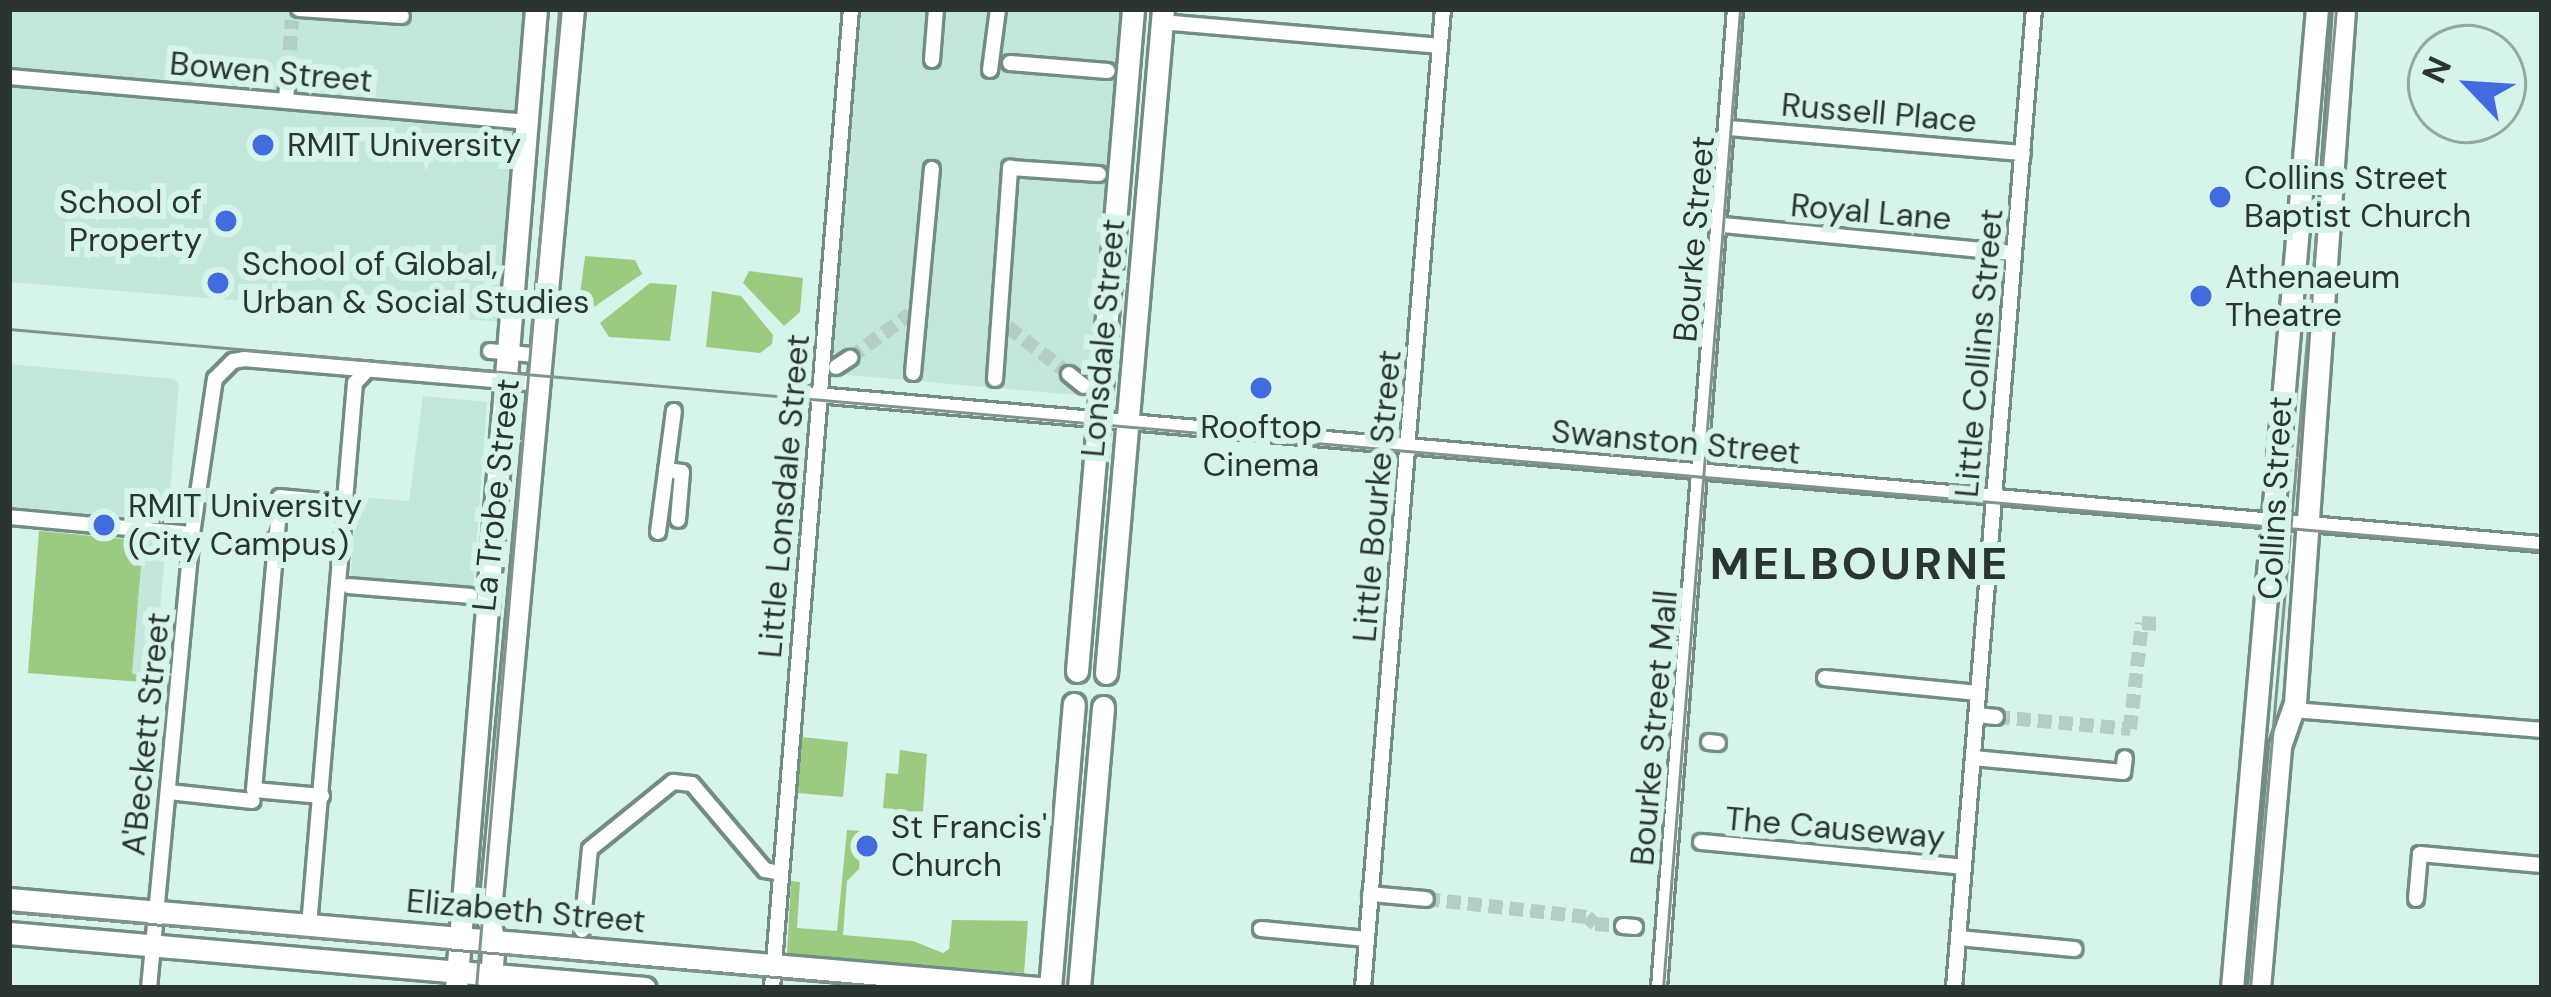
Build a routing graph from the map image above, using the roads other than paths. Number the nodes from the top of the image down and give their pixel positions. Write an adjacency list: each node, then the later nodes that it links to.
1 (536, 9): 23 (street, La Trobe Street)
2 (573, 9): 37 (street, La Trobe Street)
3 (851, 9): 45 (street, Little Lonsdale Street)
4 (936, 9): 16 (street)
5 (998, 9): 18 (street)
6 (1133, 9): 24 (street, Lonsdale Street)
7 (1443, 9): 15 (street, Little Bourke Street)
8 (1735, 9): 25 (street, Bourke Street)
9 (2034, 9): 27 (street, Little Collins Street)
10 (2317, 9): 56 (street, Collins Street)
11 (2344, 9): 57 (street, Collins Street)
12 (295, 13): 14 (street)
13 (1162, 15): 15 (street); 26 (street, Lonsdale Street)
14 (402, 16)
15 (1440, 46): 49 (street, Little Bourke Street)
16 (932, 60)
17 (1010, 63): 20 (street)
18 (990, 70)
19 (288, 71): 22 (street)
20 (1108, 71)
21 (9, 77): 22 (street, Bowen Street)
22 (286, 101): 23 (street, Bowen Street)
23 (527, 122): 36 (street, La Trobe Street)
24 (1124, 128): 26 (street); 30 (street, Lonsdale Street)
25 (1730, 128): 27 (street, Russell Place); 32 (street, Bourke Street)
26 (1153, 130): 31 (street, Lonsdale Street)
27 (2023, 153): 33 (street, Little Collins Street)
28 (932, 169): 39 (street)
29 (1100, 174): 41 (street)
30 (1118, 202): 31 (street); 34 (street, Lonsdale Street)
31 (1147, 204): 35 (street, Lonsdale Street)
32 (1722, 225): 33 (street, Royal Lane); 51 (street, Bourke Street)
33 (2014, 253): 52 (street, Little Collins Street)
34 (1105, 341): 35 (street); 47 (street, Lonsdale Street)
35 (1134, 343): 48 (street, Lonsdale Street)
36 (499, 352): 37 (street); 42 (street, La Trobe Street)
37 (544, 356): 43 (street, La Trobe Street)
38 (368, 369): 42 (street); 53 (street); 59 (street, A'Beckett Street)
39 (913, 374)
40 (1069, 374): 44 (street)
41 (995, 380)
42 (505, 381): 43 (street); 91 (street, La Trobe Street)
43 (540, 384): 94 (street, La Trobe Street)
44 (1084, 386)
45 (812, 394): 47 (street, Swanston Street); 81 (street, Little Lonsdale Street)
46 (674, 411): 50 (street)
47 (1098, 419): 48 (street, Swanston Street); 63 (street, Lonsdale Street)
48 (1129, 422): 49 (street, Swanston Street); 64 (street, Lonsdale Street)
49 (1407, 446): 51 (street, Swanston Street); 82 (street, Little Bourke Street)
50 (666, 470): 55 (street); 58 (street)
51 (1702, 472): 52 (street, Swanston Street); 106 (street, Bourke Street Mall)
52 (1995, 497): 56 (street, Swanston Street); 66 (street, Little Collins Street)
53 (346, 503): 61 (street); 76 (street)
54 (9, 517): 59 (street)
55 (678, 520)
56 (2272, 520): 57 (street, Swanston Street); 108 (street, Collins Street)
57 (2309, 523): 60 (street, Swanston Street); 69 (street, Collins Street)
58 (658, 532)
59 (192, 534): 75 (street, A'Beckett Street)
60 (2542, 544)
61 (344, 587): 62 (street); 76 (street)
62 (471, 596)
63 (1077, 671)
64 (1106, 673)
65 (1825, 678): 66 (street)
66 (1978, 693): 70 (street, Little Collins Street)
67 (1074, 704): 103 (street)
68 (1103, 707): 104 (street)
69 (2294, 710): 72 (street); 109 (street, Collins Street)
70 (1976, 715): 71 (street); 73 (street, Little Collins Street)
71 (1996, 717)
72 (2542, 730)
73 (1972, 758): 74 (street); 80 (street, Little Collins Street)
74 (2125, 758)
75 (169, 792): 77 (street); 86 (street, A'Beckett Street)
76 (322, 796): 87 (street)
77 (253, 801)
78 (1701, 842): 80 (street, The Causeway)
79 (2542, 865): 85 (street)
80 (1964, 867): 92 (street, Little Collins Street)
81 (781, 873): 88 (street); 97 (street, Little Lonsdale Street)
82 (1370, 894): 84 (street); 93 (street, Little Bourke Street)
83 (9, 899): 86 (street, Elizabeth Street)
84 (1426, 899)
85 (2416, 899)
86 (155, 912): 87 (street, Elizabeth Street); 95 (street, A'Beckett Street)
87 (309, 926): 91 (street, Elizabeth Street)
88 (582, 929)
89 (1261, 929): 93 (street)
90 (9, 933): 95 (street, Elizabeth Street)
91 (459, 938): 94 (street, Elizabeth Street); 98 (street, La Trobe Street)
92 (1958, 938): 96 (street); 107 (street, Little Collins Street)
93 (1367, 939): 105 (street, Little Bourke Street)
94 (494, 941): 97 (street, Elizabeth Street); 99 (street, La Trobe Street)
95 (152, 946): 98 (street, Elizabeth Street); 100 (street, A'Beckett Street)
96 (2074, 949)
97 (773, 976): 102 (street, Elizabeth Street)
98 (456, 980): 99 (street, Elizabeth Street)
99 (490, 981): 101 (street, Elizabeth Street)
100 (149, 988)
101 (645, 988)
102 (1038, 988)
103 (1050, 988)
104 (1079, 988)
105 (1363, 988)
106 (1659, 988)
107 (1954, 988)
108 (2232, 988)
109 (2259, 988)

